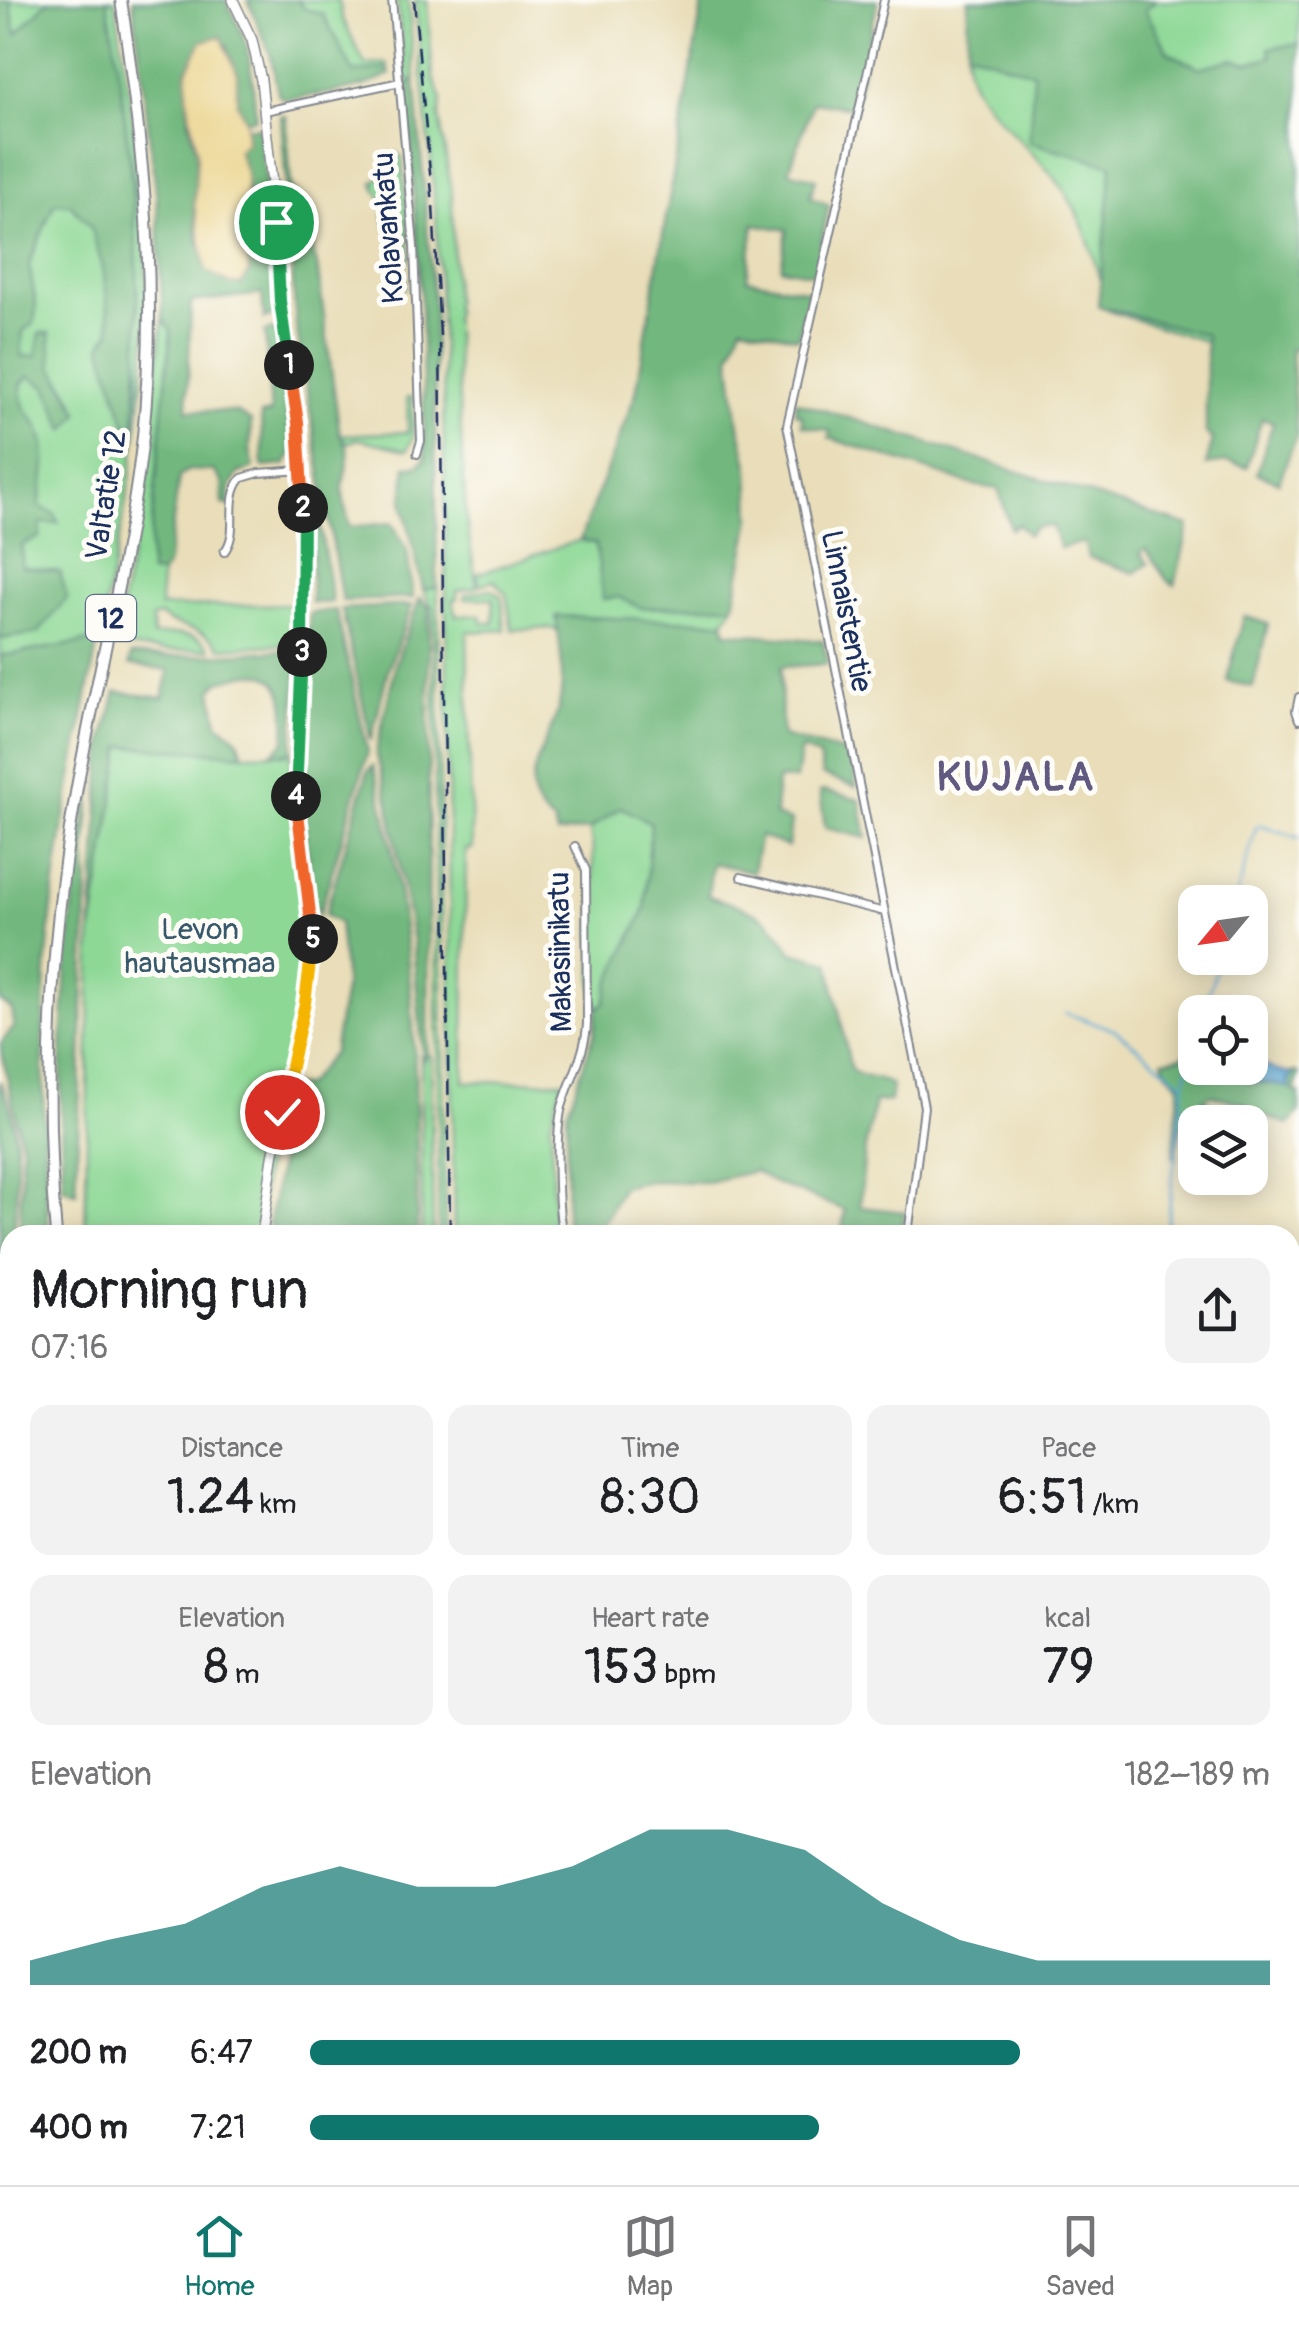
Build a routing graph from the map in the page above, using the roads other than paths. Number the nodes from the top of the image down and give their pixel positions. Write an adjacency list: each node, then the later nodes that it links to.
1 (122, 0): 15 (highway, Valtatie 12 / 12)
2 (233, 0): 6 (main road)
3 (392, 0): 5 (street, Kolavankatu)
4 (884, 0): 14 (street, Linnaistentie)
5 (400, 82): 6 (street); 7 (street, Kolavankatu)
6 (263, 108): 8 (main road)
7 (417, 454)
8 (302, 470): 9 (street); 16 (main road)
9 (224, 552)
10 (1299, 697): 11 (street)
11 (1299, 720)
12 (575, 846): 17 (street, Makasiinikatu)
13 (741, 877): 14 (street)
14 (885, 912): 18 (street, Linnaistentie)
15 (56, 1225)
16 (263, 1225)
17 (562, 1225)
18 (909, 1225)

